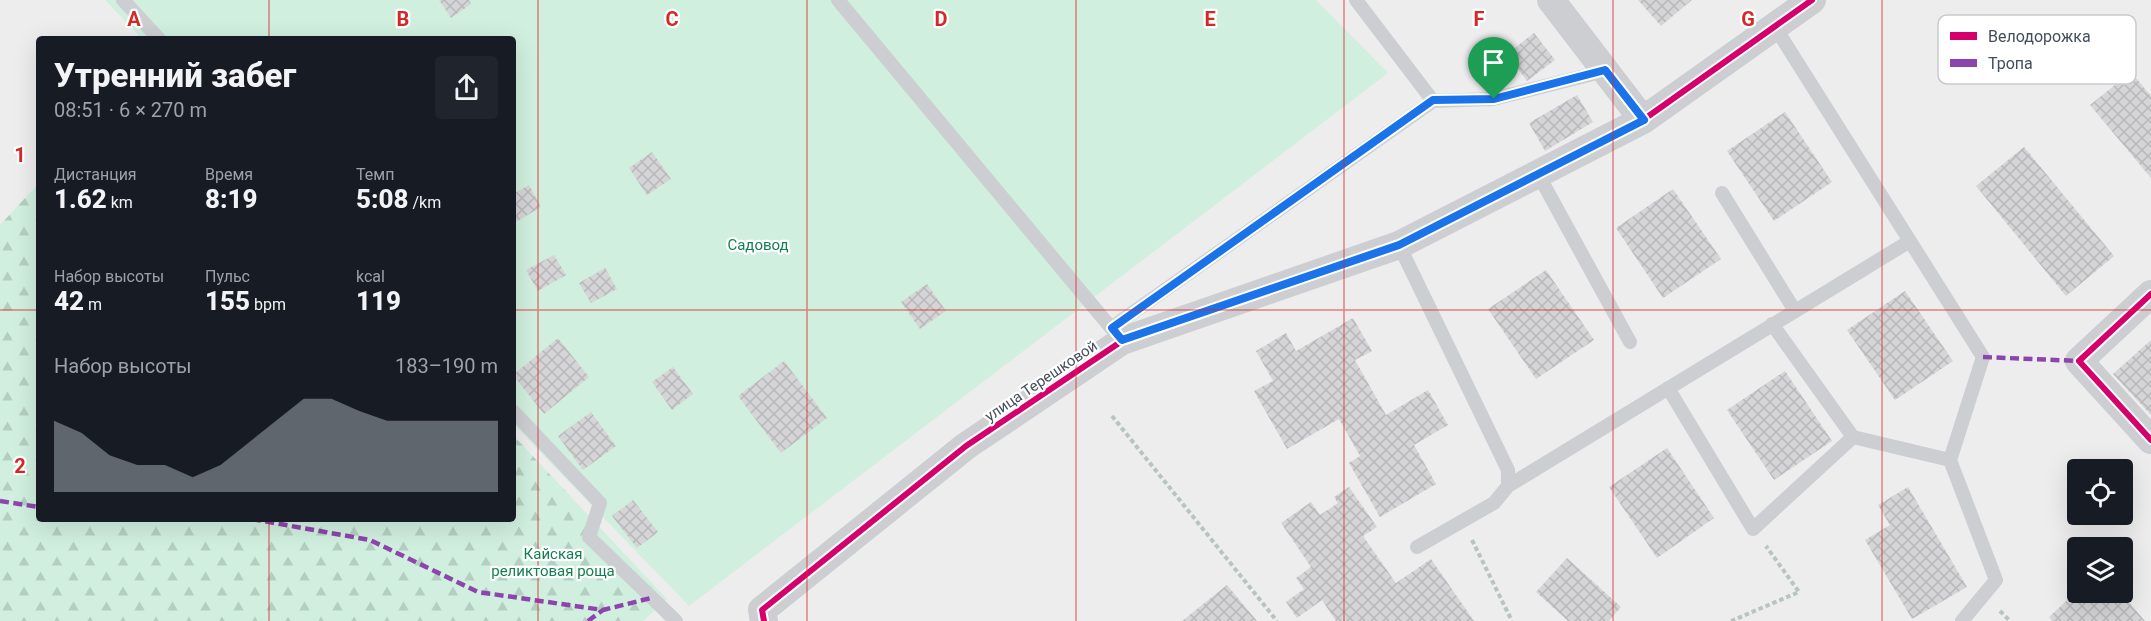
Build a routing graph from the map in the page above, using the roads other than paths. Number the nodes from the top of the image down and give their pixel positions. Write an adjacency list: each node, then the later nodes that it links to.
1 (123, 0): 7 (lane)
2 (838, 0): 18 (lane)
3 (1356, 0): 9 (lane)
4 (1551, 0): 8 (street)
5 (1802, 3): 6 (street, улица Терешковой)
6 (1775, 27): 10 (street, улица Терешковой); 13 (lane)
7 (156, 36)
8 (1605, 70): 9 (lane); 10 (street)
9 (1433, 100): 18 (lane)
10 (1644, 120): 11 (street, улица Терешковой)
11 (1538, 174): 14 (street, улица Терешковой); 19 (lane)
12 (1722, 193): 16 (lane)
13 (1910, 241): 16 (lane); 24 (lane)
14 (1399, 245): 18 (street, улица Терешковой); 25 (lane)
15 (2151, 294): 23 (street)
16 (1795, 310): 17 (lane)
17 (1772, 324): 20 (lane); 22 (lane)
18 (1117, 334): 27 (street, улица Терешковой)
19 (1630, 342)
20 (1668, 388): 22 (lane); 25 (lane)
21 (516, 414): 28 (lane)
22 (1853, 437): 24 (lane)
23 (2151, 440)
24 (1950, 460): 29 (lane)
25 (1508, 486): 26 (lane)
26 (1417, 548)
27 (759, 617)
28 (676, 621)
29 (1962, 621)

